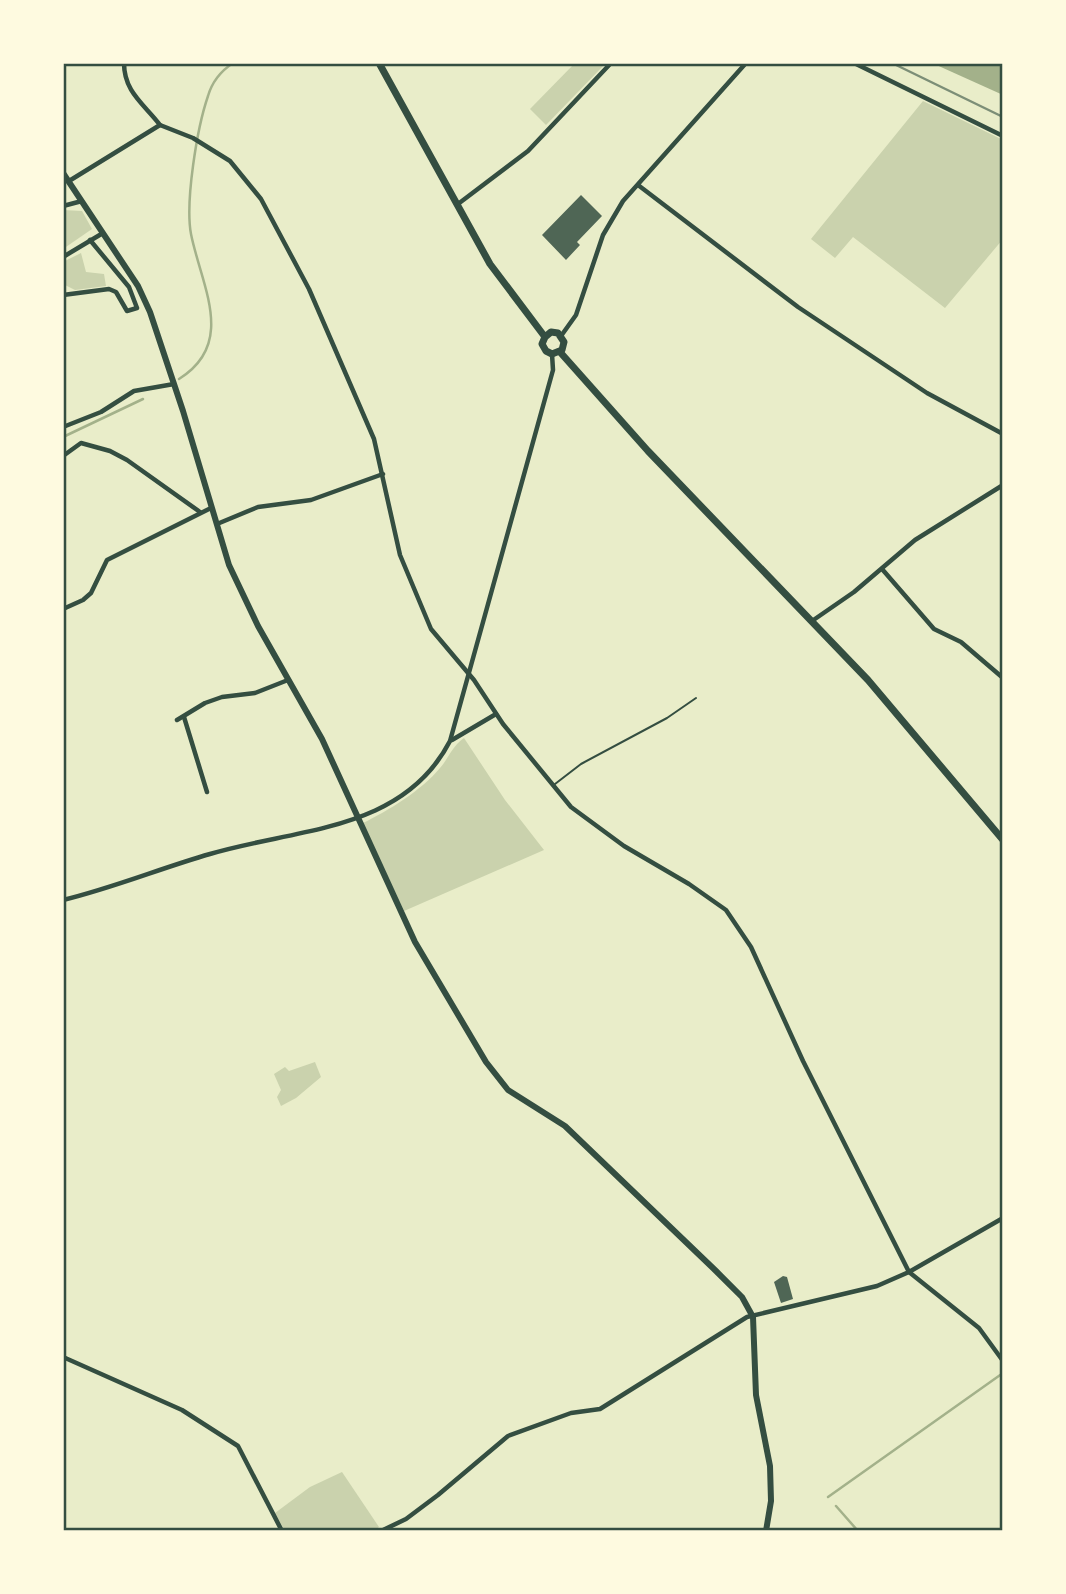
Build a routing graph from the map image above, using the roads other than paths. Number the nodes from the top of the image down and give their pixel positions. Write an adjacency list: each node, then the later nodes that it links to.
1 (124, 63): 6 (street)
2 (379, 63): 12 (main road)
3 (611, 63): 12 (street)
4 (746, 63): 10 (street)
5 (854, 63): 7 (street)
6 (160, 125): 9 (street); 25 (street)
7 (1003, 136)
8 (63, 173): 9 (main road)
9 (69, 181): 11 (main road)
10 (638, 185): 18 (street); 23 (street)
11 (82, 201): 13 (street); 14 (main road)
12 (457, 205): 19 (main road)
13 (63, 206)
14 (103, 233): 15 (street); 21 (main road)
15 (90, 240): 16 (street); 17 (street)
16 (63, 257)
17 (63, 295)
18 (561, 335): 19 (main road); 20 (main road)
19 (545, 337): 20 (main road)
20 (556, 353): 32 (main road); 33 (street)
21 (174, 384): 22 (street); 27 (main road)
22 (63, 427)
23 (1003, 434)
24 (63, 456): 28 (street)
25 (383, 474): 29 (street); 33 (street)
26 (1003, 485): 30 (street)
27 (211, 508): 28 (street); 29 (main road)
28 (200, 512): 31 (street)
29 (215, 525): 35 (main road)
30 (882, 569): 32 (street); 34 (street)
31 (63, 609)
32 (812, 621): 44 (main road)
33 (468, 673): 37 (street); 40 (street)
34 (1003, 678)
35 (289, 679): 38 (street); 43 (main road)
36 (696, 698): 41 (lane)
37 (496, 713): 40 (street); 41 (street)
38 (184, 717): 39 (street); 42 (street)
39 (177, 720)
40 (450, 741): 43 (street)
41 (554, 784): 47 (street)
42 (207, 792)
43 (358, 820): 45 (street); 48 (main road)
44 (1003, 840)
45 (63, 900)
46 (1003, 1218): 47 (street)
47 (909, 1272): 48 (street); 50 (street)
48 (753, 1317): 52 (street); 53 (main road)
49 (63, 1357): 51 (street)
50 (1003, 1361)
51 (282, 1531)
52 (381, 1531)
53 (765, 1531)

